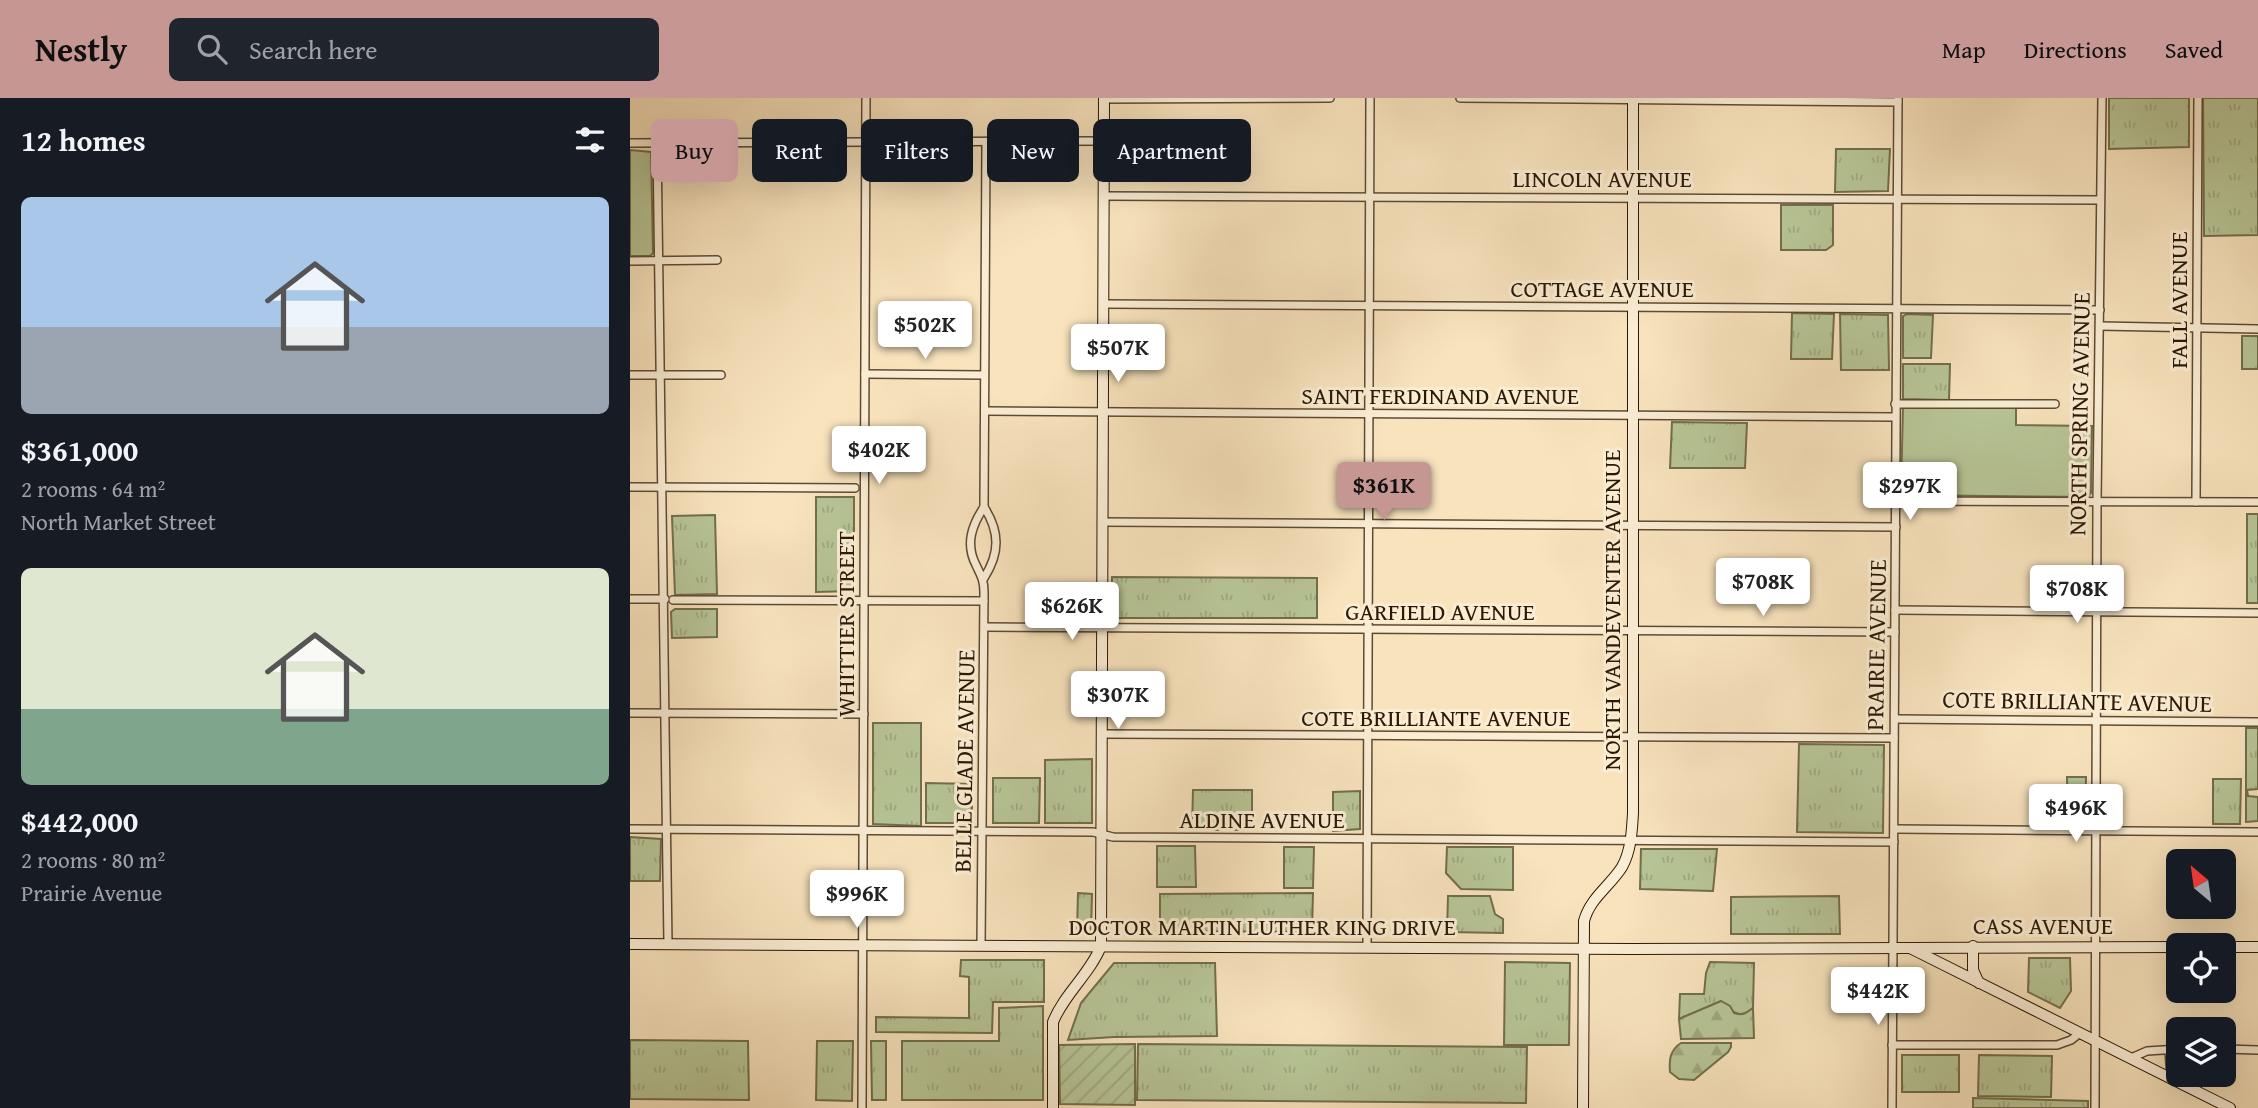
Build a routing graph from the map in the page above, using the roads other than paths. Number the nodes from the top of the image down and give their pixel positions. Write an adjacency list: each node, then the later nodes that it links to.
1 (866, 98): 10 (street, WHITTIER STREET)
2 (1329, 98): 8 (street)
3 (1370, 98): 23 (street)
4 (1460, 98): 5 (street)
5 (1633, 98): 9 (street); 24 (main road, NORTH VANDEVENTER AVENUE)
6 (2102, 98): 26 (street, NORTH SPRING AVENUE)
7 (2198, 98): 36 (street, FALL AVENUE)
8 (1104, 99): 11 (main road)
9 (1898, 100): 25 (street, PRAIRIE AVENUE)
10 (866, 119)
11 (1104, 119)
12 (1093, 141): 15 (street)
13 (861, 142): 18 (street)
14 (973, 142): 15 (street)
15 (986, 142): 42 (street, BELLE GLADE AVENUE)
16 (630, 143): 17 (street)
17 (651, 143)
18 (738, 143)
19 (658, 182): 29 (street)
20 (865, 182): 38 (street, WHITTIER STREET)
21 (1104, 182): 22 (main road)
22 (1104, 196): 23 (street, LINCOLN AVENUE); 30 (main road)
23 (1370, 197): 24 (street, LINCOLN AVENUE); 31 (street)
24 (1633, 197): 25 (street, LINCOLN AVENUE); 32 (main road, NORTH VANDEVENTER AVENUE)
25 (1897, 199): 26 (street, LINCOLN AVENUE); 33 (street, PRAIRIE AVENUE)
26 (2100, 200): 34 (street, NORTH SPRING AVENUE)
27 (717, 260): 29 (street)
28 (630, 261): 29 (street)
29 (660, 261): 40 (street)
30 (1104, 304): 31 (street, COTTAGE AVENUE); 46 (main road)
31 (1370, 306): 32 (street, COTTAGE AVENUE); 47 (street)
32 (1632, 307): 33 (street, COTTAGE AVENUE); 48 (main road, NORTH VANDEVENTER AVENUE)
33 (1897, 308): 34 (street, COTTAGE AVENUE); 43 (street, PRAIRIE AVENUE)
34 (2100, 310): 35 (street, NORTH SPRING AVENUE)
35 (2100, 327): 36 (street); 54 (street, NORTH SPRING AVENUE)
36 (2197, 329): 37 (street); 55 (street, FALL AVENUE)
37 (2258, 329)
38 (866, 374): 42 (street); 66 (street, WHITTIER STREET)
39 (630, 375): 40 (street)
40 (661, 375): 41 (street); 51 (street)
41 (720, 375)
42 (984, 375): 45 (street, BELLE GLADE AVENUE)
43 (1895, 404): 44 (street); 49 (street, PRAIRIE AVENUE)
44 (2055, 404)
45 (985, 411): 46 (street, SAINT FERDINAND AVENUE); 57 (street, BELLE GLADE AVENUE)
46 (1102, 412): 47 (street, SAINT FERDINAND AVENUE); 58 (main road)
47 (1370, 415): 48 (street, SAINT FERDINAND AVENUE); 59 (street)
48 (1632, 415): 49 (street, SAINT FERDINAND AVENUE); 60 (main road, NORTH VANDEVENTER AVENUE)
49 (1895, 416): 53 (street, PRAIRIE AVENUE)
50 (630, 487): 51 (street)
51 (662, 487): 52 (street); 64 (street)
52 (855, 488)
53 (1896, 501): 54 (street); 61 (street, PRAIRIE AVENUE)
54 (2097, 501): 55 (street); 68 (street, NORTH SPRING AVENUE)
55 (2196, 502): 56 (street)
56 (2258, 502)
57 (984, 507): 62 (street, BELLE GLADE AVENUE); 62 (street, BELLE GLADE AVENUE)
58 (1102, 522): 59 (street); 71 (main road)
59 (1370, 524): 60 (street); 72 (street)
60 (1632, 524): 61 (street); 73 (main road, NORTH VANDEVENTER AVENUE)
61 (1896, 527): 67 (street, PRAIRIE AVENUE)
62 (984, 578): 65 (street, BELLE GLADE AVENUE)
63 (630, 599): 64 (street)
64 (669, 599): 66 (street); 76 (street)
65 (984, 601): 66 (street); 70 (street, BELLE GLADE AVENUE)
66 (864, 602): 77 (street, WHITTIER STREET)
67 (1895, 610): 68 (street); 74 (street, PRAIRIE AVENUE)
68 (2096, 611): 69 (street); 79 (street, NORTH SPRING AVENUE)
69 (2258, 613)
70 (985, 627): 71 (street, GARFIELD AVENUE); 90 (street, BELLE GLADE AVENUE)
71 (1101, 628): 72 (street, GARFIELD AVENUE); 81 (main road)
72 (1369, 630): 73 (street, GARFIELD AVENUE); 82 (street)
73 (1632, 631): 74 (street, GARFIELD AVENUE); 83 (main road, NORTH VANDEVENTER AVENUE)
74 (1895, 632): 78 (street, PRAIRIE AVENUE)
75 (630, 713): 76 (street)
76 (666, 713): 77 (street); 87 (street)
77 (864, 714): 88 (street, WHITTIER STREET)
78 (1895, 719): 79 (street, COTE BRILLIANTE AVENUE); 84 (street, PRAIRIE AVENUE)
79 (2096, 720): 80 (street, COTE BRILLIANTE AVENUE); 89 (street, NORTH SPRING AVENUE)
80 (2258, 722)
81 (1103, 734): 82 (street, COTE BRILLIANTE AVENUE); 92 (main road)
82 (1368, 737): 83 (street, COTE BRILLIANTE AVENUE); 93 (street)
83 (1631, 737): 84 (street, COTE BRILLIANTE AVENUE); 94 (main road, NORTH VANDEVENTER AVENUE)
84 (1894, 738): 86 (street, PRAIRIE AVENUE)
85 (630, 828): 87 (street, ALDINE AVENUE)
86 (1895, 828): 89 (street); 95 (street, PRAIRIE AVENUE)
87 (667, 829): 88 (street, ALDINE AVENUE); 97 (street)
88 (864, 830): 90 (street, ALDINE AVENUE); 98 (street, WHITTIER STREET)
89 (2096, 830): 91 (street); 103 (street, NORTH SPRING AVENUE)
90 (983, 832): 92 (street, ALDINE AVENUE); 99 (street, BELLE GLADE AVENUE)
91 (2258, 832)
92 (1103, 834): 93 (street, ALDINE AVENUE); 100 (main road)
93 (1368, 839): 94 (street, ALDINE AVENUE); 101 (street)
94 (1631, 840): 95 (street, ALDINE AVENUE); 109 (main road, NORTH VANDEVENTER AVENUE)
95 (1894, 842): 104 (street, PRAIRIE AVENUE)
96 (630, 944): 97 (main road, DOCTOR MARTIN LUTHER KING DRIVE)
97 (668, 944): 98 (main road, DOCTOR MARTIN LUTHER KING DRIVE)
98 (863, 945): 99 (main road, DOCTOR MARTIN LUTHER KING DRIVE); 120 (street, WHITTIER STREET)
99 (981, 946): 100 (main road, DOCTOR MARTIN LUTHER KING DRIVE)
100 (1101, 946): 101 (main road, DOCTOR MARTIN LUTHER KING DRIVE); 121 (main road)
101 (1367, 946): 109 (main road, DOCTOR MARTIN LUTHER KING DRIVE)
102 (1973, 946): 103 (main road, CASS AVENUE); 105 (main road, CASS AVENUE); 110 (main road)
103 (2096, 946): 106 (main road, CASS AVENUE); 112 (street, NORTH SPRING AVENUE)
104 (1893, 947): 105 (main road, CASS AVENUE); 109 (main road, DOCTOR MARTIN LUTHER KING DRIVE); 113 (street, PRAIRIE AVENUE)
105 (1908, 947): 110 (main road)
106 (2166, 947)
107 (2236, 947): 108 (main road)
108 (2258, 947)
109 (1583, 948): 122 (main road, NORTH VANDEVENTER AVENUE)
110 (1979, 983): 111 (main road)
111 (2080, 1033): 112 (main road); 113 (street)
112 (2095, 1040): 117 (main road); 124 (street, NORTH SPRING AVENUE)
113 (1892, 1045): 123 (street, PRAIRIE AVENUE)
114 (2236, 1049): 116 (street)
115 (2166, 1050): 117 (street)
116 (2258, 1050)
117 (2131, 1058): 118 (main road)
118 (2166, 1076)
119 (2189, 1087): 125 (main road)
120 (862, 1108)
121 (1053, 1108)
122 (1583, 1108)
123 (1892, 1108)
124 (2095, 1108)
125 (2230, 1108)

